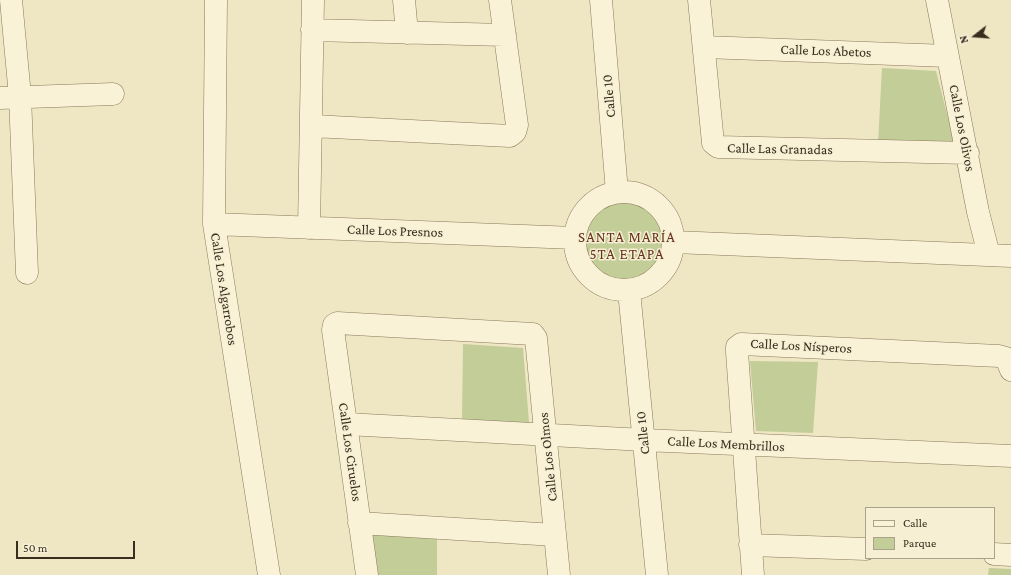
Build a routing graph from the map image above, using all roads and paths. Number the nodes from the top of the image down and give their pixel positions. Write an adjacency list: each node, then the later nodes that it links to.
1 (11, 0): 15 (street)
2 (216, 0): 19 (street, Calle Los Algarrobos)
3 (313, 0): 9 (street)
4 (404, 0): 10 (street)
5 (500, 0): 11 (street)
6 (601, 0): 18 (street, Calle 10)
7 (699, 0): 12 (street, Calle Las Granadas)
8 (937, 0): 13 (street, Calle Los Olivos)
9 (312, 30): 10 (street); 16 (street)
10 (407, 33): 11 (street)
11 (505, 35): 16 (street)
12 (704, 47): 13 (street, Calle Los Abetos); 17 (street, Calle Las Granadas)
13 (948, 56): 17 (street, Calle Los Olivos)
14 (113, 94): 15 (street)
15 (10, 97): 25 (street)
16 (312, 126): 20 (street)
17 (968, 153): 23 (street, Calle Los Olivos)
18 (617, 192): 21 (street); 22 (street)
19 (214, 224): 20 (street, Calle Los Presnos); 40 (street, Calle Los Algarrobos)
20 (309, 228): 21 (street, Calle Los Presnos)
21 (575, 238): 26 (street)
22 (674, 242): 23 (street); 26 (street)
23 (989, 255): 24 (street)
24 (1011, 256)
25 (27, 273)
26 (629, 291): 31 (street, Calle 10)
27 (333, 330): 29 (street, Calle Los Ciruelos); 30 (street, Calle Los Olmos)
28 (1005, 363): 32 (street, Calle Los Nísperos)
29 (346, 424): 30 (street, Calle Los Membrillos); 34 (street, Calle Los Ciruelos)
30 (546, 435): 31 (street, Calle Los Membrillos); 35 (street, Calle Los Olmos)
31 (644, 440): 32 (street, Calle Los Membrillos); 43 (street, Calle 10)
32 (743, 444): 33 (street, Calle Los Membrillos); 36 (street, Calle Los Nísperos)
33 (1011, 456)
34 (359, 523): 35 (street); 41 (street, Calle Los Ciruelos)
35 (555, 534): 42 (street, Calle Los Olmos)
36 (750, 545): 37 (street); 44 (street, Calle Los Nísperos)
37 (865, 549)
38 (995, 554): 39 (street)
39 (1011, 555)
40 (269, 575)
41 (367, 575)
42 (559, 575)
43 (657, 575)
44 (753, 575)

